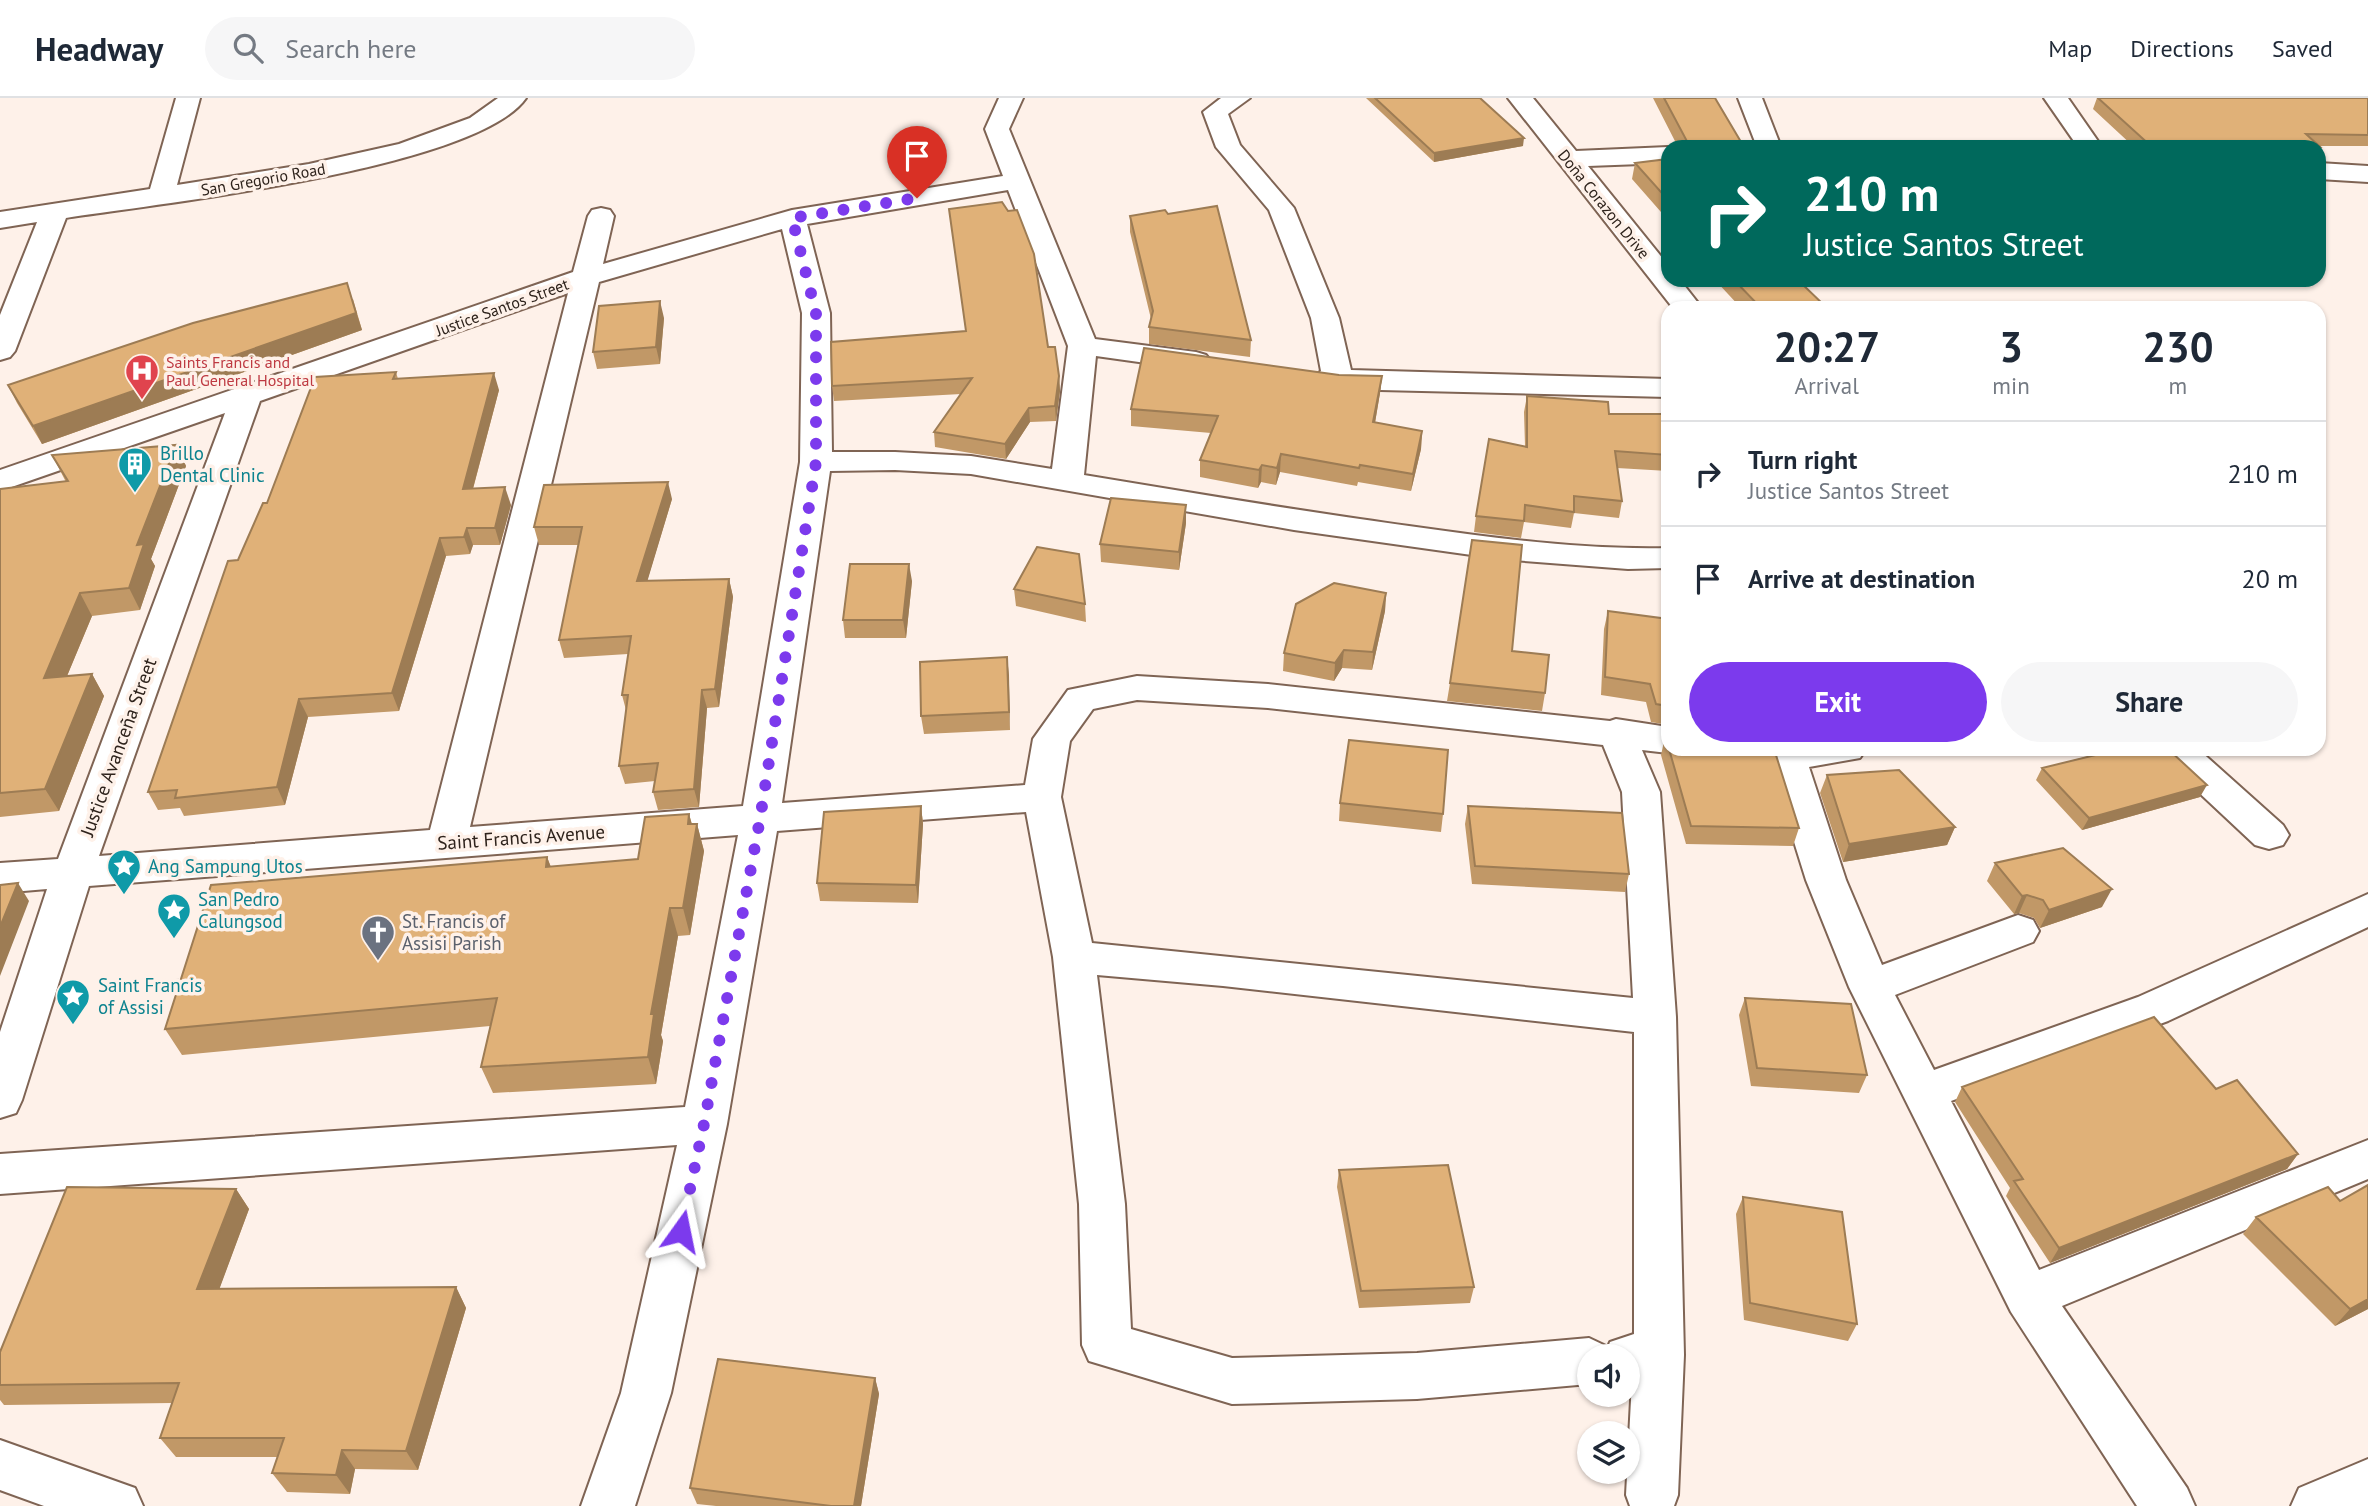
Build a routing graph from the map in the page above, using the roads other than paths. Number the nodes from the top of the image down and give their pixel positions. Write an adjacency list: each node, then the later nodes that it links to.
1 (188, 98): 15 (street)
2 (514, 98): 15 (street, San Gregorio Road)
3 (1011, 98): 14 (street)
4 (1238, 98): 28 (street)
5 (1520, 98): 11 (street, Doña Corazon Drive)
6 (1750, 98): 8 (street)
7 (2056, 98): 9 (street)
8 (1766, 140)
9 (2085, 140)
10 (1661, 155): 11 (street)
11 (1567, 159): 20 (street, Doña Corazon Drive)
12 (2326, 172): 13 (street)
13 (2363, 180)
14 (1017, 181): 18 (street, Justice Santos Street); 24 (street)
15 (161, 196): 16 (street, San Gregorio Road)
16 (55, 211): 19 (street, San Gregorio Road); 25 (street)
17 (601, 216): 21 (street)
18 (792, 218): 21 (street, Justice Santos Street); 31 (street)
19 (0, 220)
20 (1661, 275)
21 (586, 277): 30 (street, Justice Santos Street); 44 (street)
22 (1671, 287): 23 (street, Doña Corazon Drive)
23 (1682, 301)
24 (1083, 346): 26 (street); 33 (street)
25 (0, 351)
26 (1217, 364)
27 (1297, 374): 28 (street)
28 (1338, 380): 29 (street)
29 (1661, 388)
30 (246, 398): 32 (street, Justice Santos Street); 45 (street, Justice Avanceña Street)
31 (816, 462): 33 (street); 42 (street)
32 (0, 481)
33 (1067, 482): 34 (street)
34 (1661, 558)
35 (1616, 732): 36 (street); 41 (street); 51 (street)
36 (1661, 739)
37 (1780, 756): 40 (street)
38 (1794, 756): 40 (street)
39 (2183, 756): 43 (street)
40 (1787, 757): 50 (street)
41 (1042, 797): 42 (street, Saint Francis Avenue); 49 (street)
42 (760, 819): 44 (street, Saint Francis Avenue); 54 (street)
43 (2269, 835)
44 (447, 842): 45 (street, Saint Francis Avenue)
45 (73, 872): 46 (street, Saint Francis Avenue); 53 (street, Justice Avanceña Street)
46 (0, 878)
47 (2368, 909): 52 (street)
48 (2018, 931): 50 (street)
49 (1074, 957): 51 (street); 59 (street)
50 (1870, 987): 52 (street)
51 (1656, 1017): 58 (street)
52 (1924, 1093): 57 (street)
53 (0, 1100)
54 (704, 1124): 56 (street); 64 (street)
55 (2368, 1159): 57 (street)
56 (0, 1174)
57 (2028, 1297): 65 (street)
58 (1643, 1356): 62 (street)
59 (1577, 1362)
60 (0, 1465): 63 (street)
61 (2368, 1485): 66 (street)
62 (1652, 1495)
63 (116, 1506)
64 (608, 1506)
65 (2168, 1506)
66 (2318, 1506)

